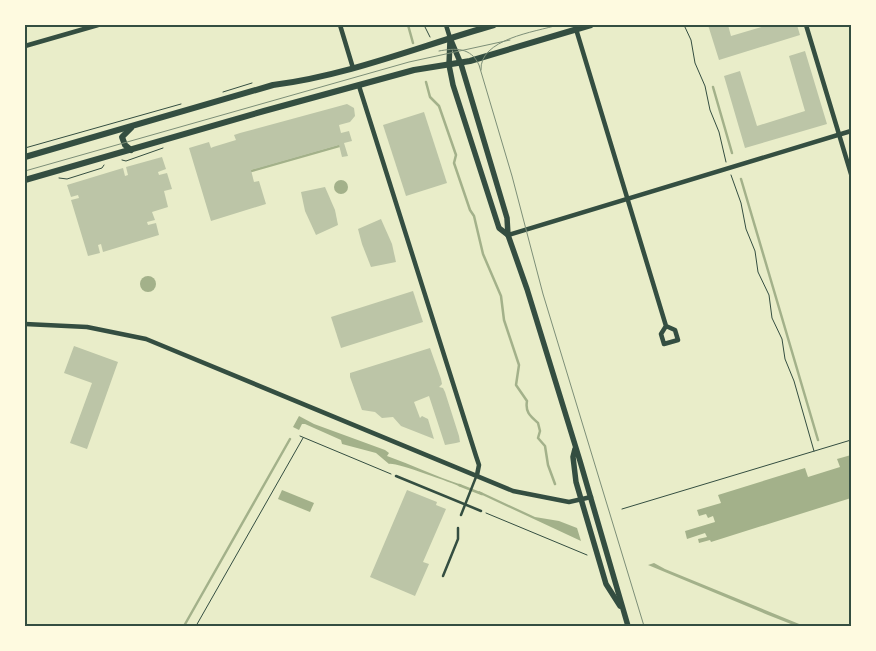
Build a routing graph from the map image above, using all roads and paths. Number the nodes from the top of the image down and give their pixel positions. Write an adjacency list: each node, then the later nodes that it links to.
1 (98, 25): 9 (street)
2 (340, 25): 16 (street)
3 (424, 25): 11 (path)
4 (446, 25): 12 (street)
5 (494, 25): 12 (main road)
6 (591, 25): 10 (main road)
7 (684, 25): 26 (path)
8 (806, 25): 20 (street)
9 (90, 26): 13 (street)
10 (576, 29): 14 (main road); 30 (street)
11 (430, 37)
12 (450, 38): 14 (street); 15 (street); 16 (main road)
13 (25, 46)
14 (461, 64): 15 (main road); 31 (street)
15 (449, 65): 17 (main road); 31 (street)
16 (353, 68): 18 (main road)
17 (359, 86): 22 (main road); 39 (street)
18 (134, 126): 22 (main road); 23 (main road)
19 (851, 131): 20 (street)
20 (839, 135): 26 (street); 27 (street)
21 (168, 146): 24 (path)
22 (131, 150): 29 (main road)
23 (25, 157)
24 (120, 160)
25 (110, 163): 28 (path)
26 (729, 168): 30 (street); 38 (path)
27 (851, 174)
28 (54, 179)
29 (25, 180)
30 (627, 198): 31 (street); 33 (street)
31 (508, 234): 37 (street)
32 (25, 324): 39 (street)
33 (666, 326): 33 (street)
34 (300, 436): 35 (path)
35 (303, 438): 40 (path); 51 (path)
36 (851, 440): 38 (path)
37 (575, 449): 41 (street); 42 (street)
38 (814, 451): 44 (path)
39 (476, 475): 42 (street); 43 (lane)
40 (396, 476): 43 (lane)
41 (590, 497): 42 (street); 50 (street)
42 (582, 500): 50 (street)
43 (465, 504): 45 (lane); 46 (lane)
44 (622, 509)
45 (480, 511): 48 (path)
46 (460, 515)
47 (458, 528): 49 (lane)
48 (587, 555)
49 (443, 576)
50 (621, 606): 52 (street)
51 (196, 626)
52 (628, 626)

